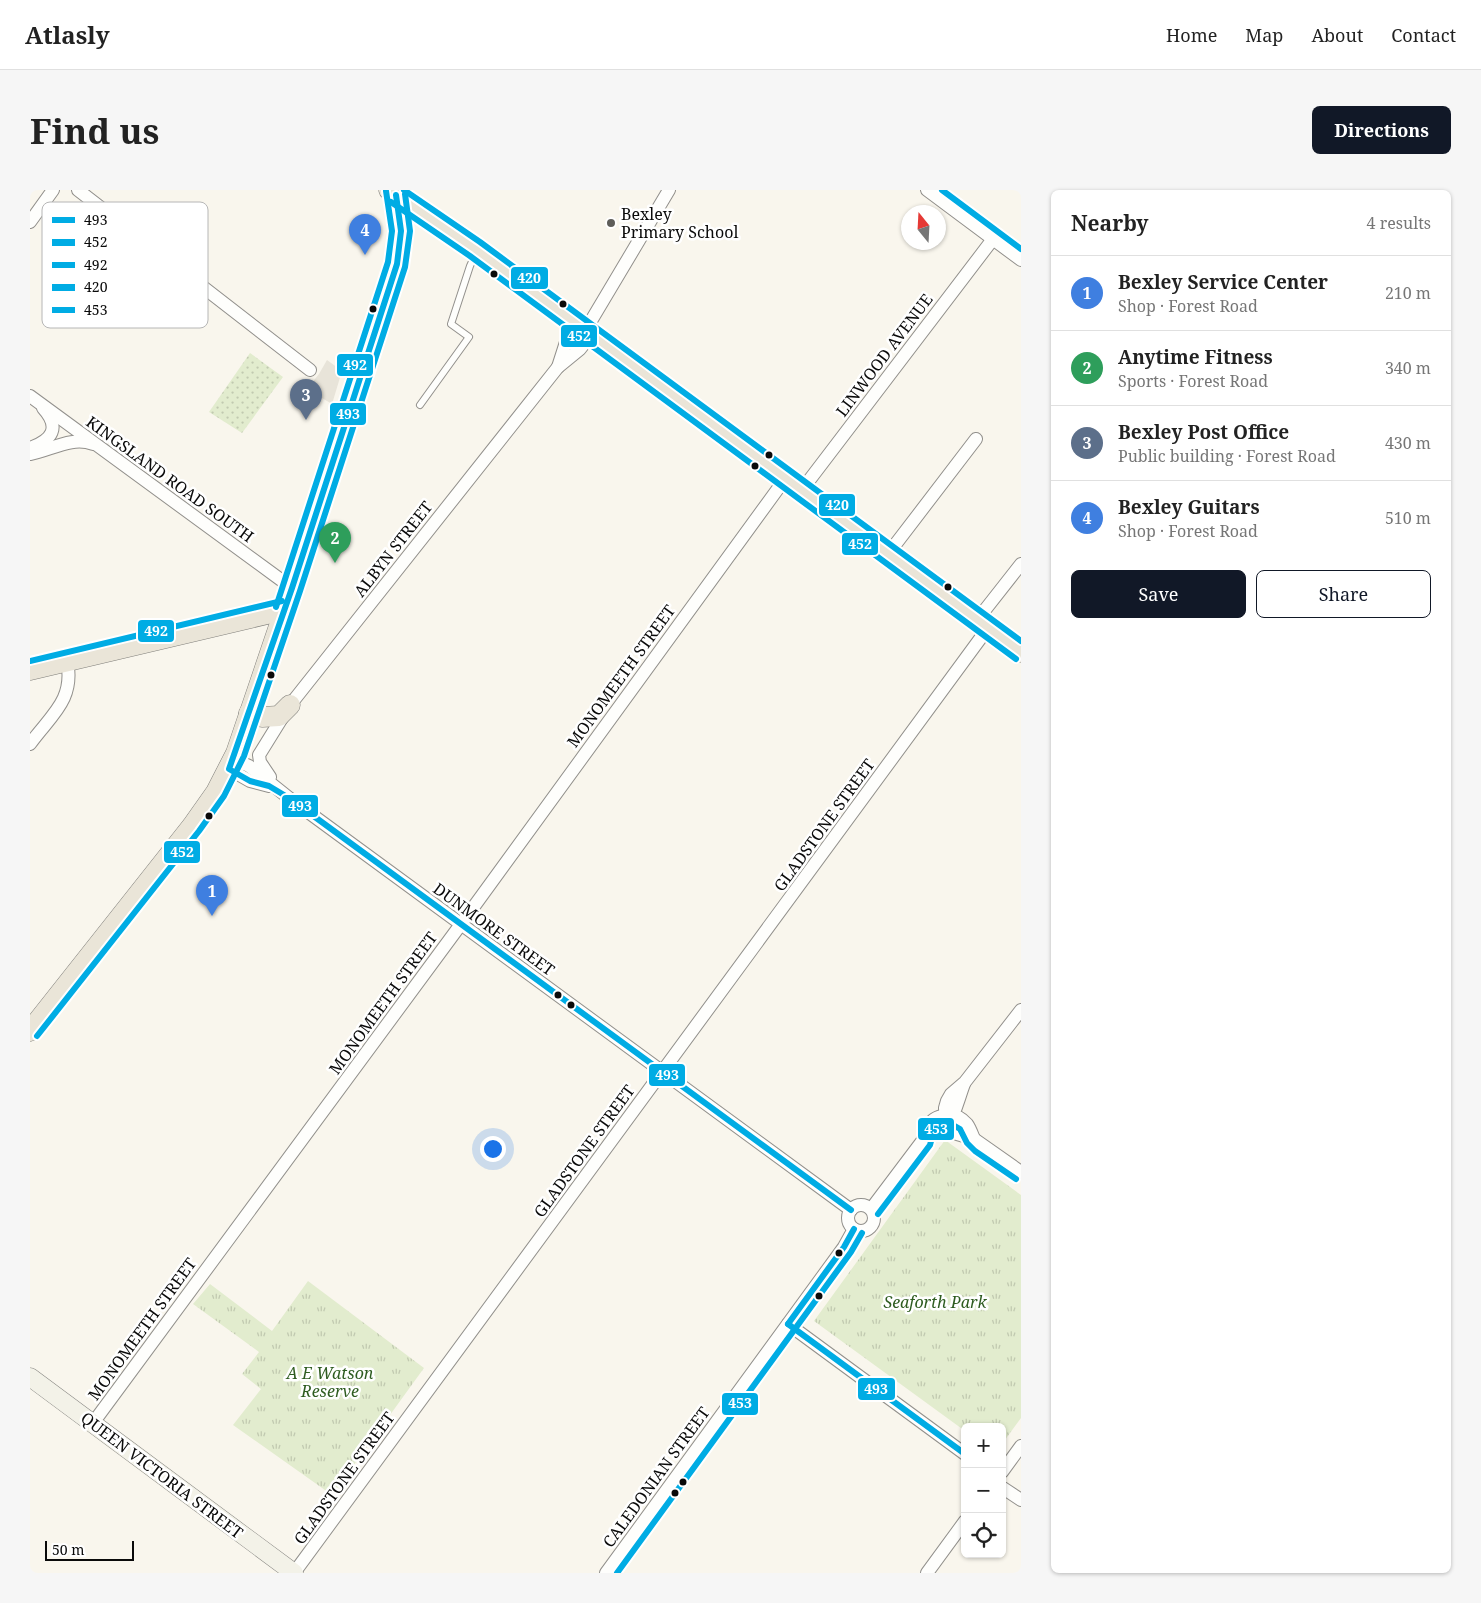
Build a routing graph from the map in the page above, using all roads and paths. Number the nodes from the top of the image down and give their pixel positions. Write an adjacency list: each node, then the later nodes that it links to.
1 (53, 190): 6 (street)
2 (78, 190): 7 (street)
3 (669, 190): 14 (street)
4 (927, 190): 10 (street)
5 (393, 192): 11 (main road); 27 (main road)
6 (44, 202)
7 (93, 202)
8 (42, 205): 9 (street)
9 (30, 222)
10 (993, 239): 12 (street); 24 (street, LINWOOD AVENUE)
11 (477, 251): 14 (main road); 18 (lane)
12 (1021, 260)
13 (208, 291): 16 (street)
14 (582, 328): 15 (street, ALBYN STREET); 15 (street, ALBYN STREET); 23 (main road)
15 (558, 367): 33 (street, ALBYN STREET)
16 (310, 370)
17 (30, 396): 20 (street); 21 (street, KINGSLAND ROAD SOUTH)
18 (420, 405)
19 (976, 439): 25 (street)
20 (30, 448)
21 (104, 450): 22 (street); 27 (street, KINGSLAND ROAD SOUTH)
22 (30, 454)
23 (785, 479): 24 (main road); 39 (street, MONOMEETH STREET)
24 (801, 491): 25 (main road)
25 (888, 554): 29 (main road)
26 (1021, 564): 29 (street, GLADSTONE STREET)
27 (292, 588): 28 (main road)
28 (284, 610): 31 (main road); 34 (main road)
29 (982, 624): 30 (main road); 42 (street, GLADSTONE STREET)
30 (1021, 652)
31 (68, 662): 32 (main road); 35 (street)
32 (30, 670)
33 (290, 705): 34 (main road); 36 (street, ALBYN STREET)
34 (252, 707): 37 (main road)
35 (30, 744)
36 (259, 755): 38 (street, DUNMORE STREET)
37 (231, 764): 38 (street, DUNMORE STREET); 41 (main road)
38 (289, 798): 39 (street, DUNMORE STREET)
39 (461, 925): 42 (street, DUNMORE STREET); 53 (street, MONOMEETH STREET)
40 (1021, 1010): 43 (street)
41 (30, 1031)
42 (662, 1072): 49 (street, DUNMORE STREET); 60 (street, GLADSTONE STREET)
43 (950, 1115): 44 (street); 45 (street); 46 (street)
44 (946, 1129): 45 (street); 46 (street)
45 (974, 1139): 47 (street)
46 (923, 1140): 48 (street)
47 (1021, 1172)
48 (871, 1209): 49 (street); 50 (street)
49 (851, 1210): 50 (street)
50 (854, 1229): 51 (street, CALEDONIAN STREET)
51 (788, 1324): 55 (street); 61 (street, CALEDONIAN STREET)
52 (30, 1377): 53 (main road, QUEEN VICTORIA STREET)
53 (93, 1423): 60 (main road, QUEEN VICTORIA STREET)
54 (1021, 1446): 56 (street)
55 (961, 1451)
56 (1005, 1468)
57 (1006, 1491): 58 (street)
58 (1021, 1500)
59 (961, 1526): 62 (street)
60 (294, 1573)
61 (606, 1573)
62 (927, 1573)

